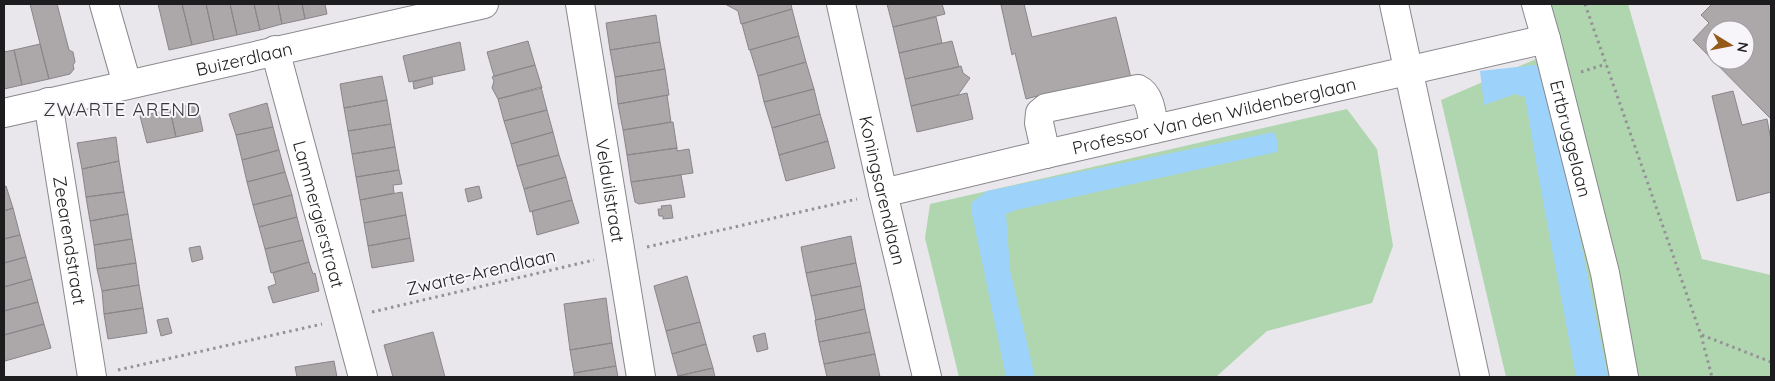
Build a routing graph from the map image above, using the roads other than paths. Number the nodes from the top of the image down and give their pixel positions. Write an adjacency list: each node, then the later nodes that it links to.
1 (104, 4): 10 (street)
2 (484, 4): 8 (street, Buizerdlaan)
3 (580, 4): 18 (street, Velduilstraat)
4 (841, 4): 15 (street, Koningsarendlaan)
5 (1394, 4): 9 (street)
6 (1536, 4): 7 (street, Ertbruggelaan)
7 (1546, 38): 9 (street, Professor Van den Wildenberglaan); 21 (street, Ertbruggelaan)
8 (276, 50): 10 (street, Buizerdlaan); 17 (street, Lammergierstraat)
9 (1409, 70): 13 (street, Professor Van den Wildenberglaan); 20 (street)
10 (127, 84): 11 (street, Buizerdlaan)
11 (48, 102): 12 (street, Buizerdlaan); 16 (street, Zeearendstraat)
12 (4, 113)
13 (1154, 129): 14 (street, Professor Van den Wildenberglaan); 14 (street)
14 (1046, 154): 15 (street, Professor Van den Wildenberglaan)
15 (883, 193): 19 (street, Koningsarendlaan)
16 (92, 377)
17 (363, 377)
18 (641, 377)
19 (927, 377)
20 (1475, 377)
21 (1624, 377)

